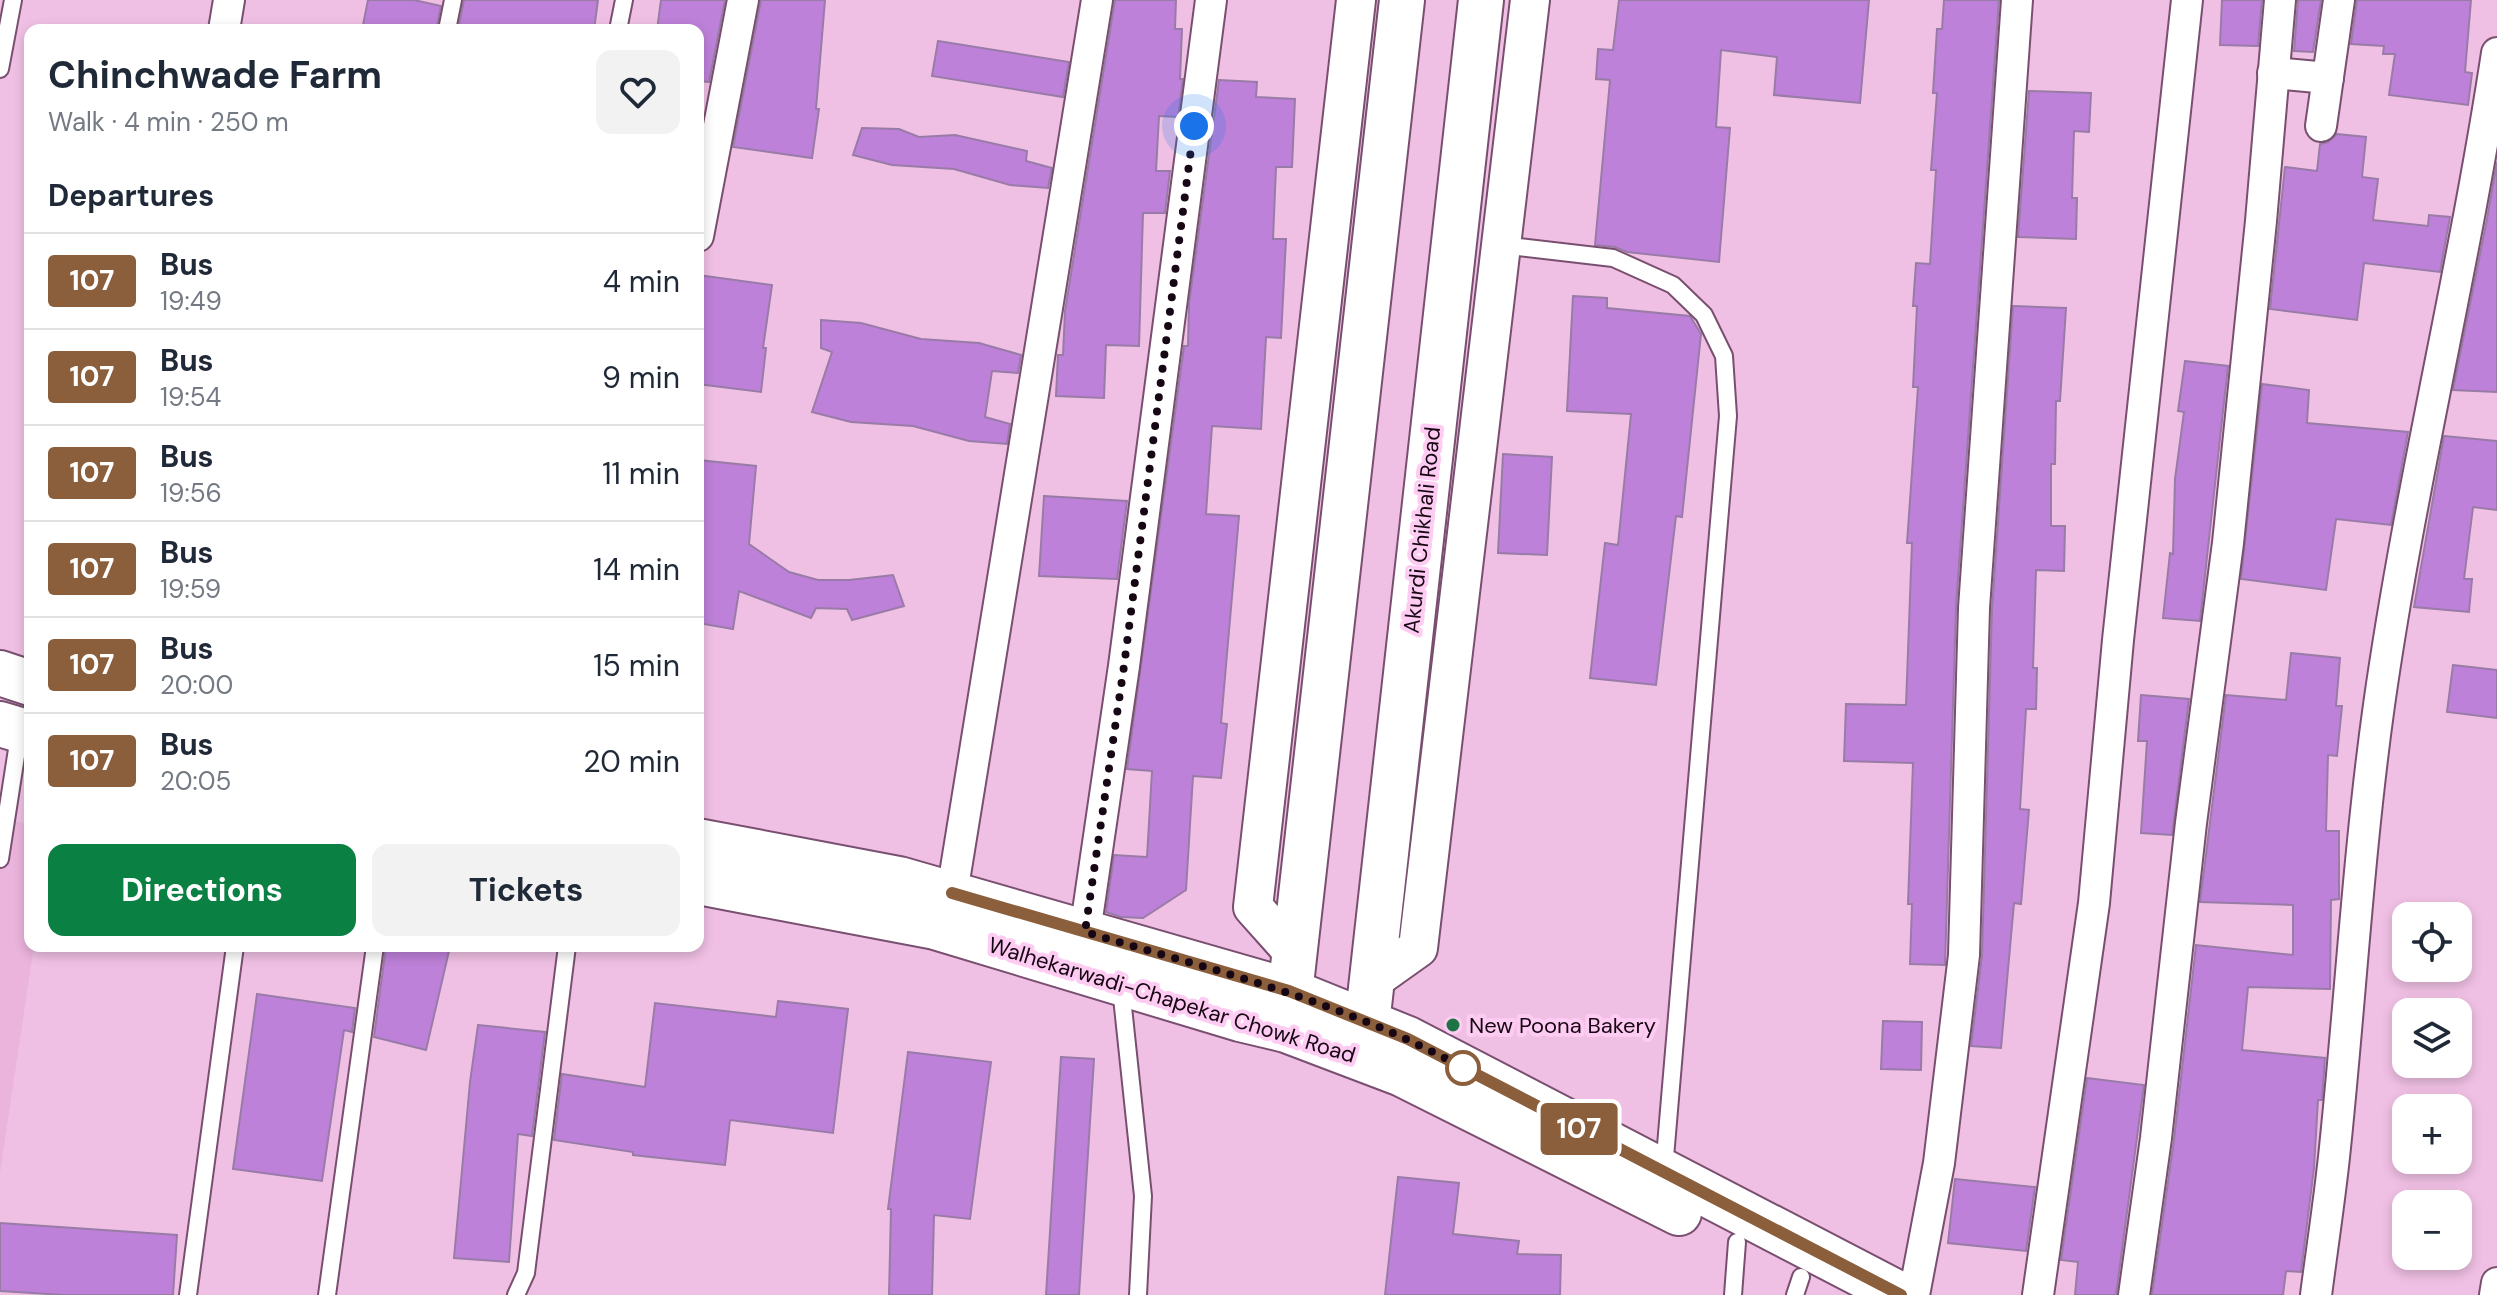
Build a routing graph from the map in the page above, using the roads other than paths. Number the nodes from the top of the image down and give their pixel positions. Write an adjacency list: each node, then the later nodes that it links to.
1 (13, 0): 20 (lane)
2 (229, 0): 16 (street)
3 (453, 0): 17 (lane)
4 (624, 0): 18 (lane)
5 (743, 0): 24 (street)
6 (1097, 0): 32 (street)
7 (1211, 0): 33 (street)
8 (1356, 0): 39 (street)
9 (1402, 0): 39 (main road)
10 (1481, 0): 37 (main road, Akurdi Chikhali Road)
11 (1530, 0): 25 (street)
12 (2017, 0): 51 (street)
13 (2187, 0): 52 (street)
14 (2280, 0): 21 (street)
15 (2339, 0): 22 (street)
16 (225, 24)
17 (448, 24)
18 (619, 24)
19 (2497, 53): 54 (street)
20 (0, 69)
21 (2273, 73): 22 (street); 53 (street)
22 (2328, 78): 23 (street)
23 (2321, 126)
24 (704, 205)
25 (1501, 245): 37 (street); 41 (lane)
26 (0, 673): 27 (main road)
27 (24, 681)
28 (17, 729): 30 (lane)
29 (704, 842): 32 (main road)
30 (0, 859)
31 (704, 883): 32 (main road)
32 (944, 910): 33 (main road, Walhekarwadi-Chapekar Chowk Road); 38 (main road, Walhekarwadi-Chapekar Chowk Road)
33 (1085, 932): 39 (main road, Walhekarwadi-Chapekar Chowk Road)
34 (234, 952): 45 (lane)
35 (374, 952): 46 (lane)
36 (566, 952): 47 (lane)
37 (1373, 980): 40 (main road, Akurdi Chikhali Road)
38 (1120, 983): 39 (main road, Walhekarwadi-Chapekar Chowk Road); 48 (lane)
39 (1290, 992): 40 (main road, Walhekarwadi-Chapekar Chowk Road)
40 (1365, 1041): 41 (main road, Walhekarwadi-Chapekar Chowk Road); 42 (main road, Walhekarwadi-Chapekar Chowk Road)
41 (1664, 1172): 50 (main road, Walhekarwadi-Chapekar Chowk Road)
42 (1737, 1242): 44 (main road, Walhekarwadi-Chapekar Chowk Road); 49 (lane)
43 (2497, 1283): 55 (street)
44 (1810, 1289)
45 (188, 1295)
46 (327, 1295)
47 (516, 1295)
48 (1138, 1295)
49 (1733, 1295)
50 (1901, 1295)
51 (1914, 1295)
52 (2038, 1295)
53 (2134, 1295)
54 (2316, 1295)
55 (2495, 1295)

